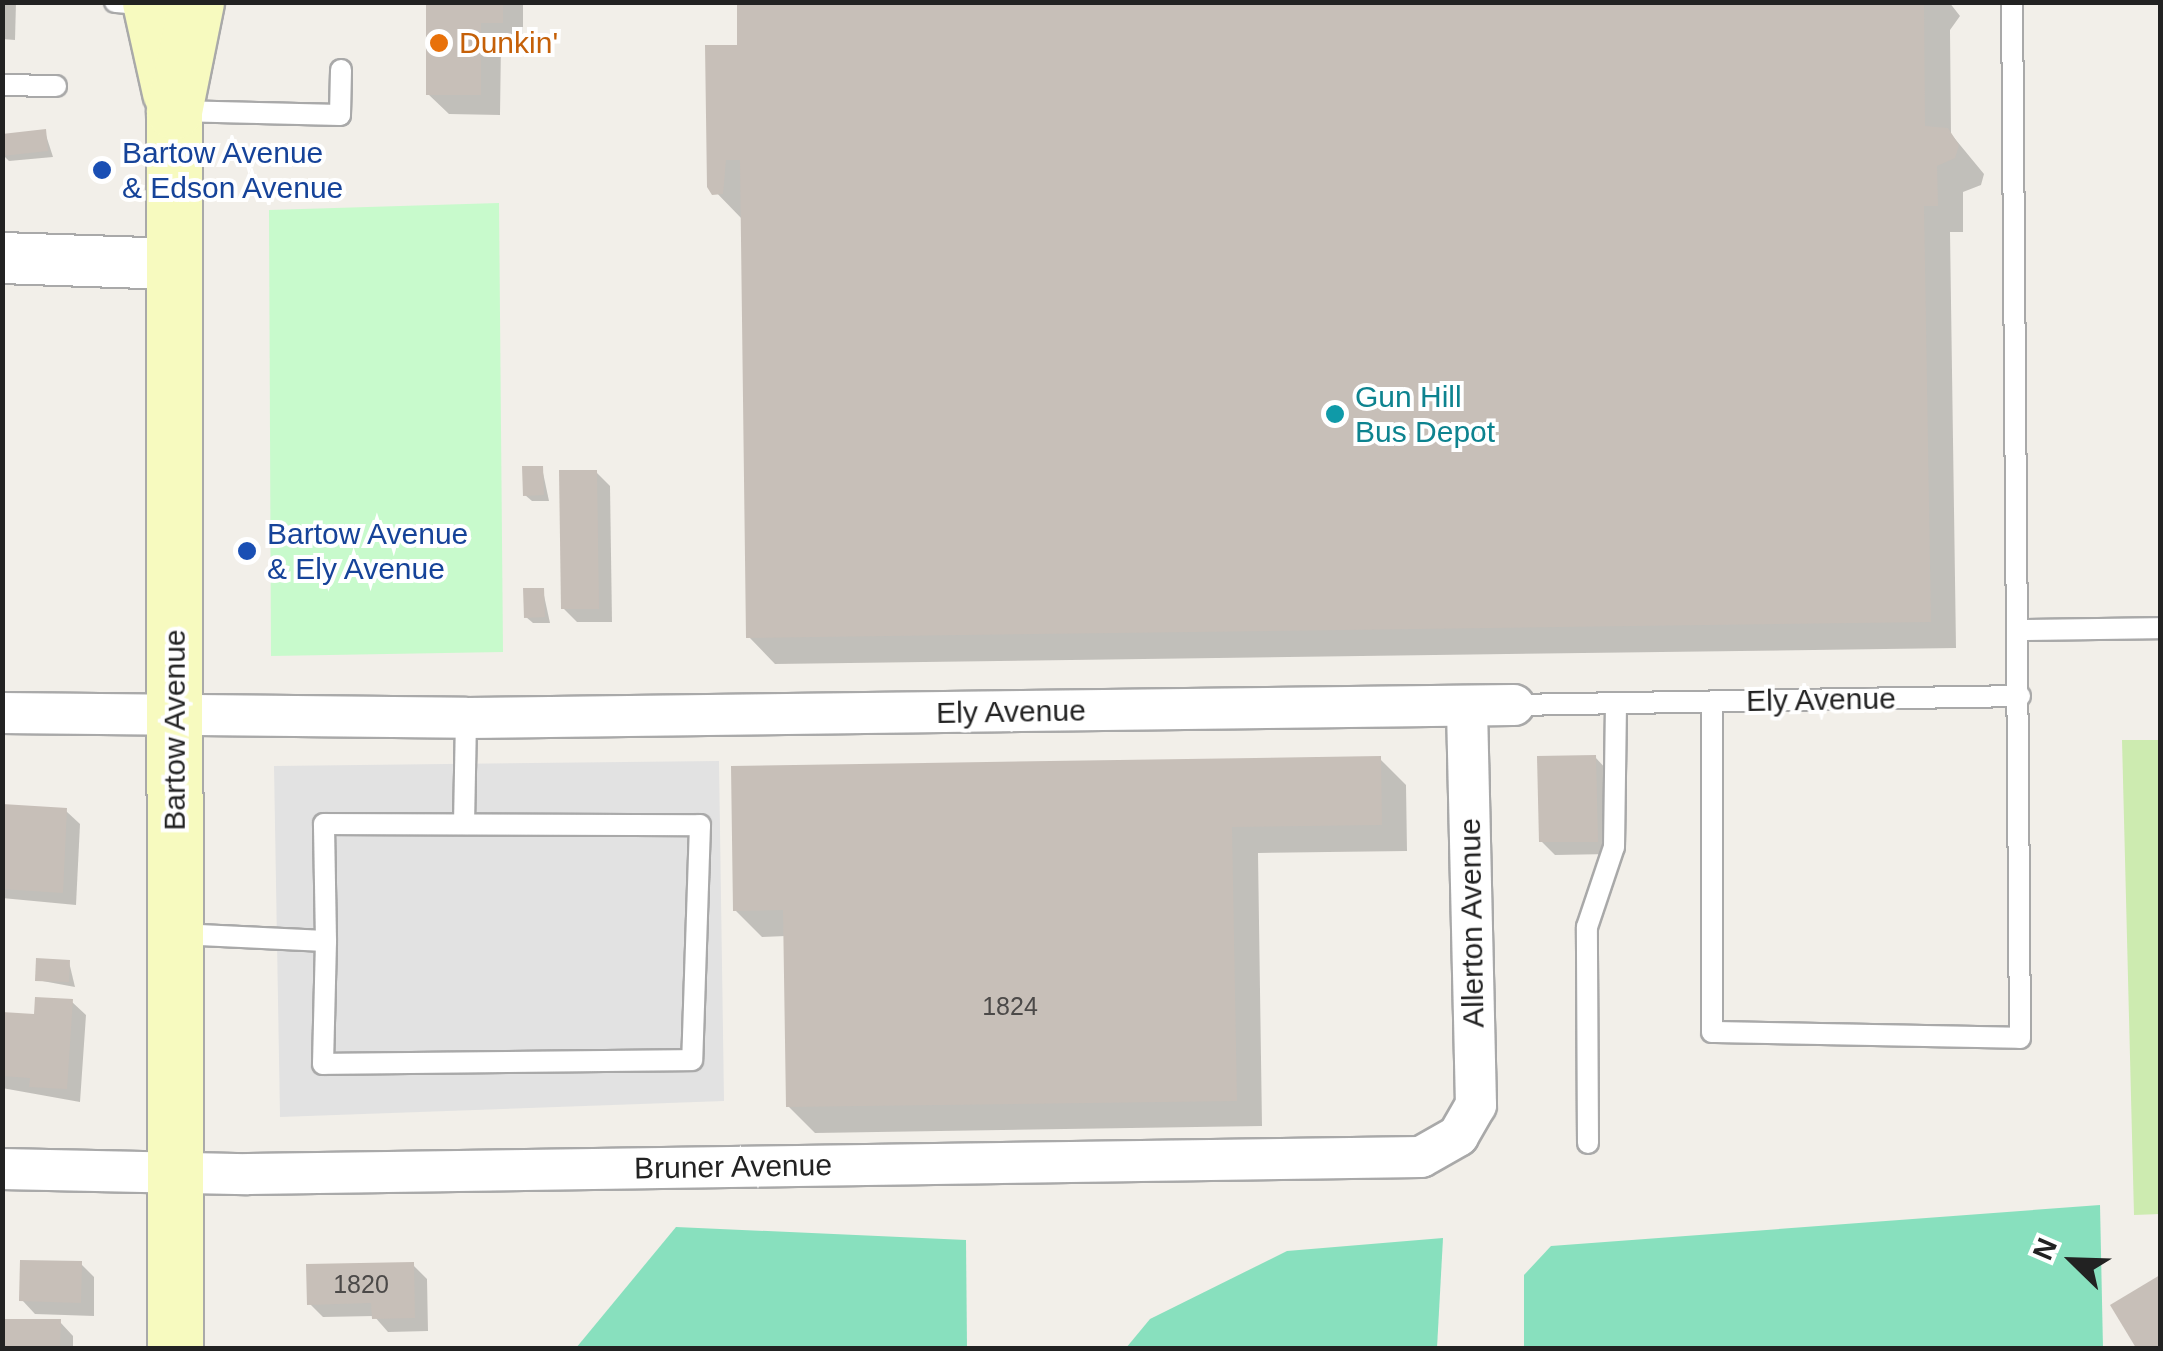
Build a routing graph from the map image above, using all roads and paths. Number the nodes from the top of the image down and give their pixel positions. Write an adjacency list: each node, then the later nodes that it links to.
1 (2012, 2): 10 (lane)
2 (153, 3): 6 (main road, Bartow Avenue)
3 (341, 70): 6 (lane)
4 (2, 85): 5 (lane)
5 (56, 86)
6 (174, 111): 8 (main road, Bartow Avenue)
7 (2, 258): 8 (street)
8 (174, 264): 17 (main road, Bartow Avenue)
9 (2160, 628): 10 (lane)
10 (2019, 630): 11 (lane)
11 (2020, 696): 12 (lane, Ely Avenue); 12 (lane)
12 (1712, 702): 13 (lane, Ely Avenue)
13 (1616, 704): 14 (lane, Ely Avenue); 23 (lane)
14 (1514, 705): 15 (street, Ely Avenue)
15 (1468, 706): 18 (street, Ely Avenue); 22 (street, Allerton Avenue)
16 (2, 714): 17 (street, Ely Avenue)
17 (175, 716): 18 (street, Ely Avenue); 20 (main road, Bartow Avenue)
18 (466, 718): 19 (lane)
19 (464, 824): 21 (lane); 21 (lane)
20 (174, 934): 21 (lane); 25 (main road, Bartow Avenue)
21 (326, 941)
22 (1458, 1136): 25 (street, Bruner Avenue)
23 (1588, 1143)
24 (2, 1169): 25 (street, Bruner Avenue)
25 (176, 1174): 26 (main road, Bartow Avenue)
26 (176, 1348)

